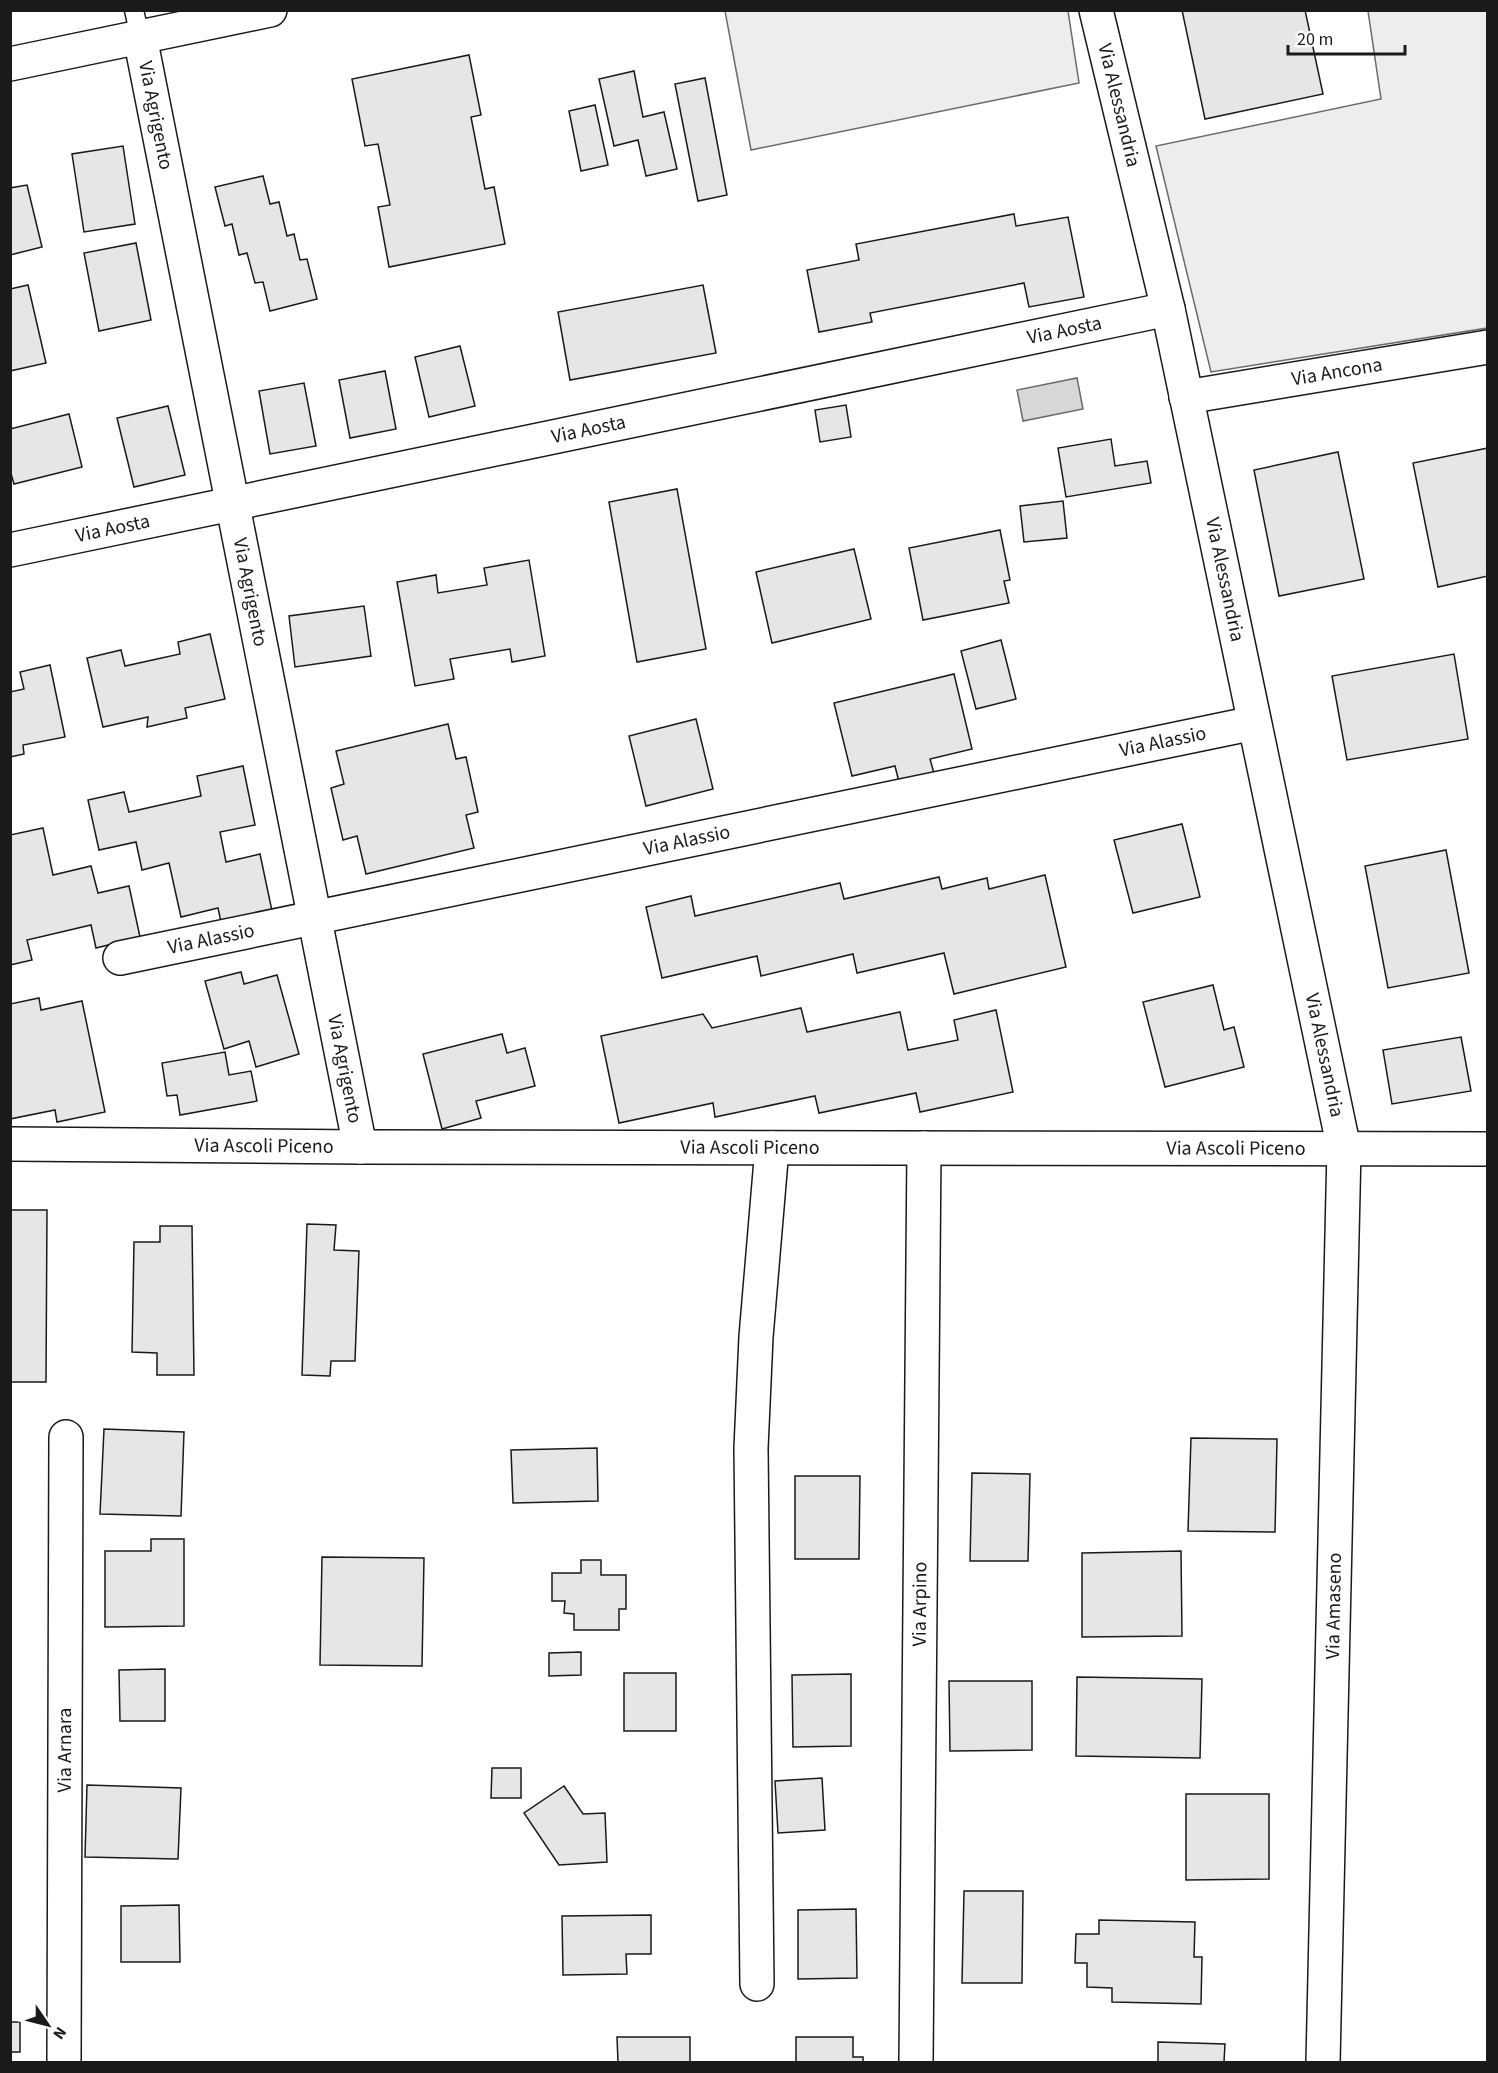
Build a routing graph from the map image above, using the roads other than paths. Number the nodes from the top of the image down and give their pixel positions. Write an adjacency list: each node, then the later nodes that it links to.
1 (270, 10): 3 (street)
2 (1096, 10): 5 (street, Via Alessandria)
3 (137, 24): 4 (street); 8 (street, Via Agrigento)
4 (10, 64)
5 (1168, 309): 7 (street, Via Alessandria); 8 (street, Via Aosta)
6 (1488, 347): 7 (street, Via Ancona)
7 (1186, 397): 10 (street, Via Alessandria)
8 (232, 503): 9 (street, Via Aosta); 11 (street, Via Agrigento)
9 (10, 550)
10 (1254, 723): 11 (street, Via Alassio); 17 (street, Via Alessandria)
11 (315, 919): 12 (street, Via Alassio); 14 (street, Via Agrigento)
12 (120, 958)
13 (10, 1144): 14 (street, Via Ascoli Piceno)
14 (360, 1147): 15 (street, Via Ascoli Piceno)
15 (772, 1148): 16 (street, Via Ascoli Piceno); 20 (street)
16 (924, 1148): 17 (street, Via Ascoli Piceno); 22 (street, Via Arpino)
17 (1344, 1149): 18 (street, Via Ascoli Piceno); 23 (street, Via Amaseno)
18 (1488, 1149)
19 (66, 1437): 21 (street, Via Arnara)
20 (757, 1983)
21 (64, 2062)
22 (916, 2062)
23 (1323, 2062)

